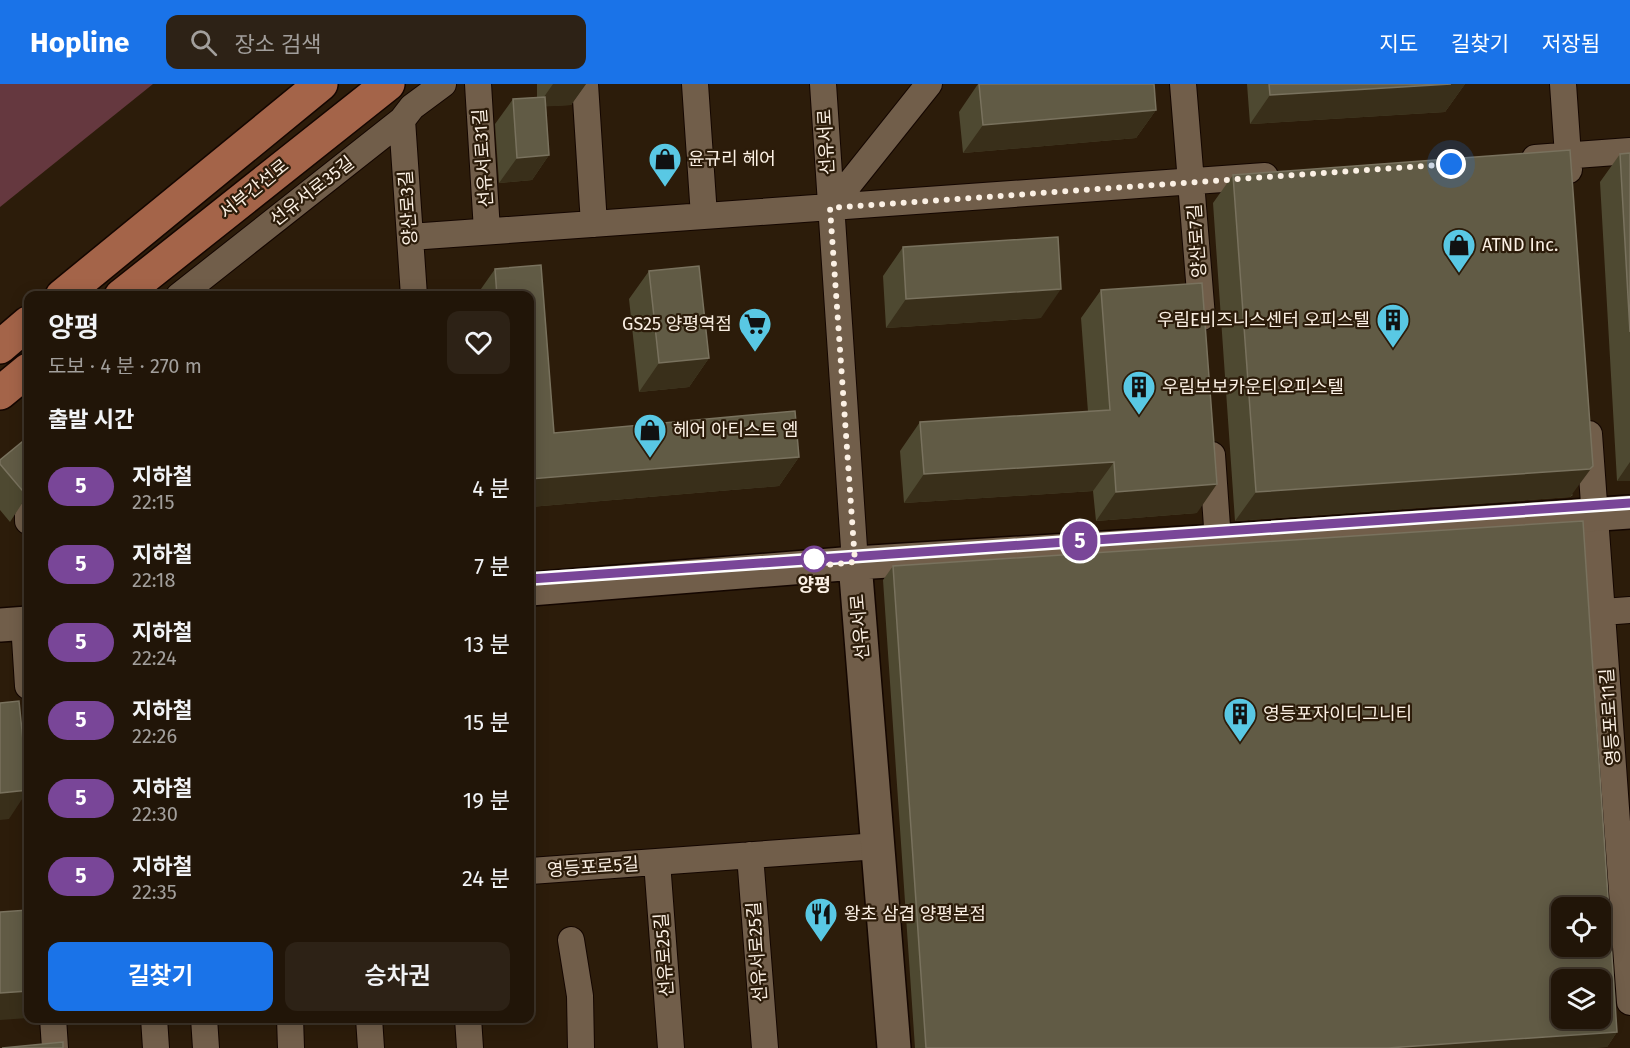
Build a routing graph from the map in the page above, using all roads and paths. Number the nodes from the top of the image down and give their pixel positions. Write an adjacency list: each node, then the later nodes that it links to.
1 (321, 84): 23 (main road)
2 (388, 84): 24 (main road, 서부간선로)
3 (443, 84): 11 (street, 선유서로35길)
4 (478, 84): 21 (street, 선유서로31길)
5 (585, 84): 20 (street)
6 (695, 84): 19 (street)
7 (823, 84): 18 (street, 선유서로)
8 (929, 84): 18 (street)
9 (1183, 84): 16 (street, 양산로7길)
10 (1563, 84): 13 (street)
11 (402, 120): 22 (street, 양산로3길); 25 (street, 선유서로35길)
12 (1630, 151): 13 (street)
13 (1569, 155): 14 (street); 17 (street)
14 (1509, 159)
15 (1286, 175): 16 (street, 선유서로31길)
16 (1192, 182): 18 (street, 선유서로31길); 28 (street, 양산로7길)
17 (1571, 190)
18 (830, 208): 19 (street, 선유서로31길); 37 (street, 선유서로)
19 (704, 216): 20 (street, 선유서로31길)
20 (594, 224): 21 (street, 선유서로31길)
21 (487, 231): 22 (street, 선유서로31길)
22 (410, 237): 26 (street, 양산로3길)
23 (68, 291)
24 (127, 291)
25 (185, 291)
26 (414, 291)
27 (24, 326): 29 (main road)
28 (1204, 344)
29 (0, 347)
30 (24, 373): 31 (main road)
31 (0, 393)
32 (1588, 410): 35 (street, 영등포로11길)
33 (1210, 425): 36 (street)
34 (1630, 512): 35 (street)
35 (1596, 514): 36 (street); 40 (street, 영등포로11길)
36 (1218, 542): 37 (street)
37 (855, 562): 38 (street); 43 (street, 선유서로)
38 (534, 589)
39 (1630, 610): 40 (street)
40 (1603, 612): 48 (street, 영등포로11길)
41 (17, 624): 42 (street)
42 (24, 663)
43 (878, 846): 44 (street); 65 (street, 선유서로)
44 (750, 855): 45 (street); 64 (street, 선유서로25길)
45 (657, 862): 46 (street, 영등포로5길); 63 (street, 선유로25길)
46 (534, 872)
47 (571, 940): 62 (street)
48 (1629, 965): 49 (street, 영등포로11길)
49 (1630, 1002)
50 (53, 1023): 56 (street)
51 (154, 1023): 57 (street)
52 (204, 1023): 58 (street)
53 (290, 1023): 59 (street)
54 (369, 1023): 60 (street)
55 (468, 1023): 61 (street)
56 (55, 1048)
57 (156, 1048)
58 (206, 1048)
59 (291, 1048)
60 (371, 1048)
61 (470, 1048)
62 (581, 1048)
63 (671, 1048)
64 (765, 1048)
65 (894, 1048)

